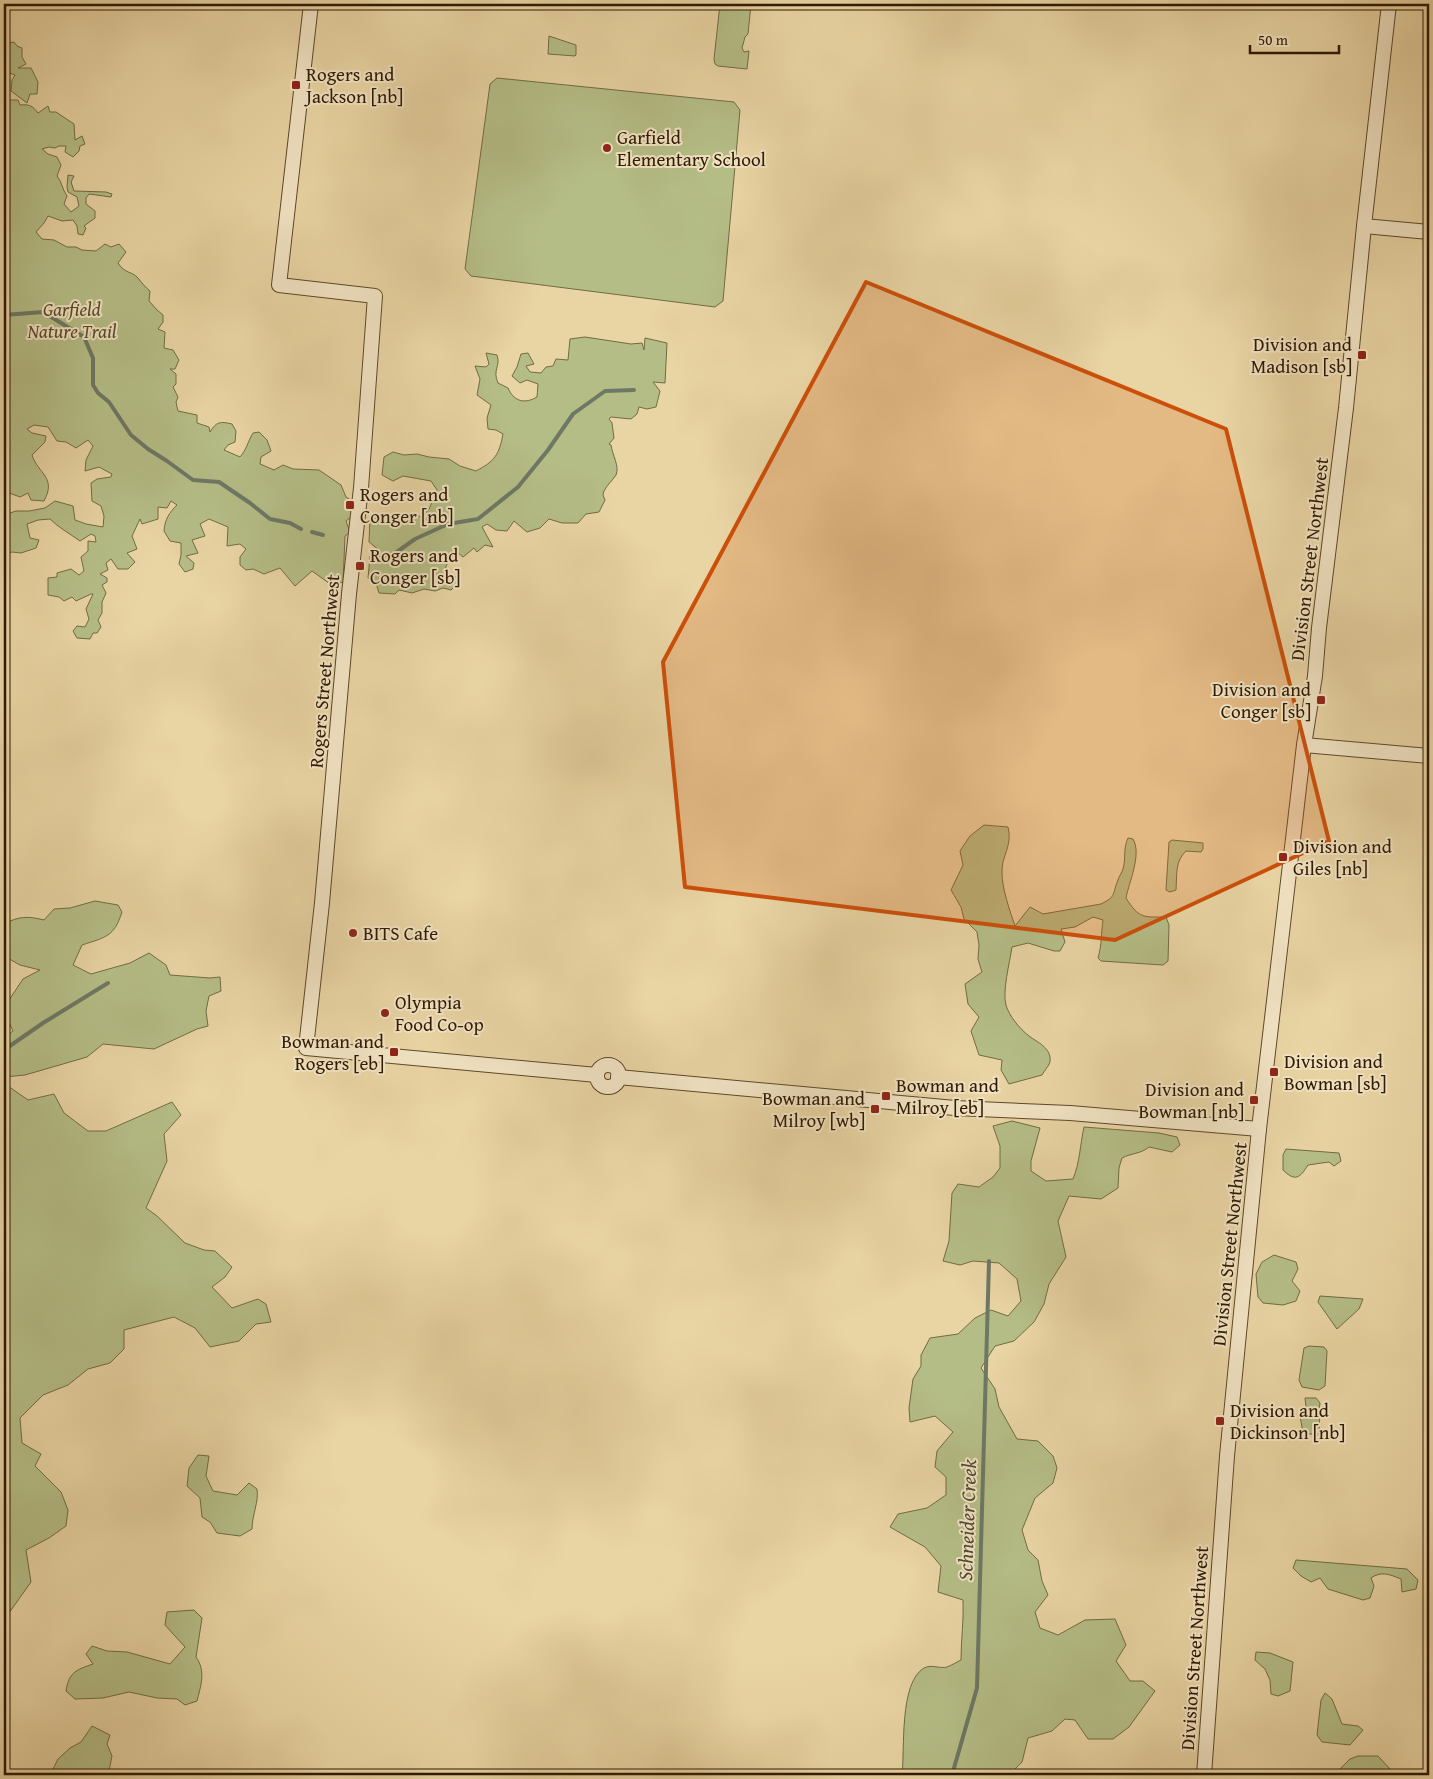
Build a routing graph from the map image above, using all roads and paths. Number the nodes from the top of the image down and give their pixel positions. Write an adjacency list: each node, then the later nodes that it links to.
1 (311, 4): 7 (street, Rogers Street Northwest)
2 (1389, 4): 3 (street, Division Street Northwest)
3 (1364, 226): 4 (street); 5 (street, Division Street Northwest)
4 (1429, 232)
5 (1304, 745): 6 (street); 7 (street, Division Street Northwest)
6 (1429, 756)
7 (1259, 1129): 8 (street, Division Street Northwest)
8 (1204, 1775)

